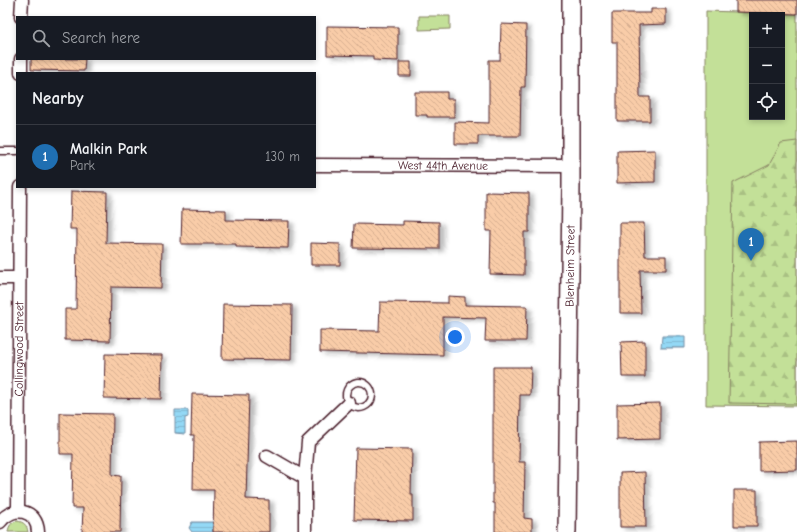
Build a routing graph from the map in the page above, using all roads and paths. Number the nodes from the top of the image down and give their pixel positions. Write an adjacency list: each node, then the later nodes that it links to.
1 (22, 0): 3 (street)
2 (571, 0): 9 (street, Blenheim Street)
3 (21, 16)
4 (21, 60): 5 (street)
5 (21, 72)
6 (0, 151): 7 (lane)
7 (16, 151)
8 (316, 165): 9 (street, West 44th Avenue)
9 (571, 166): 20 (street, Blenheim Street)
10 (20, 188): 12 (street, Collingwood Street)
11 (0, 278): 12 (street)
12 (19, 278): 16 (street, Collingwood Street)
13 (349, 403): 13 (lane); 15 (street)
14 (266, 456): 15 (street)
15 (305, 478): 19 (street)
16 (18, 511): 17 (street); 18 (street)
17 (0, 522)
18 (38, 532)
19 (305, 532)
20 (567, 532)

